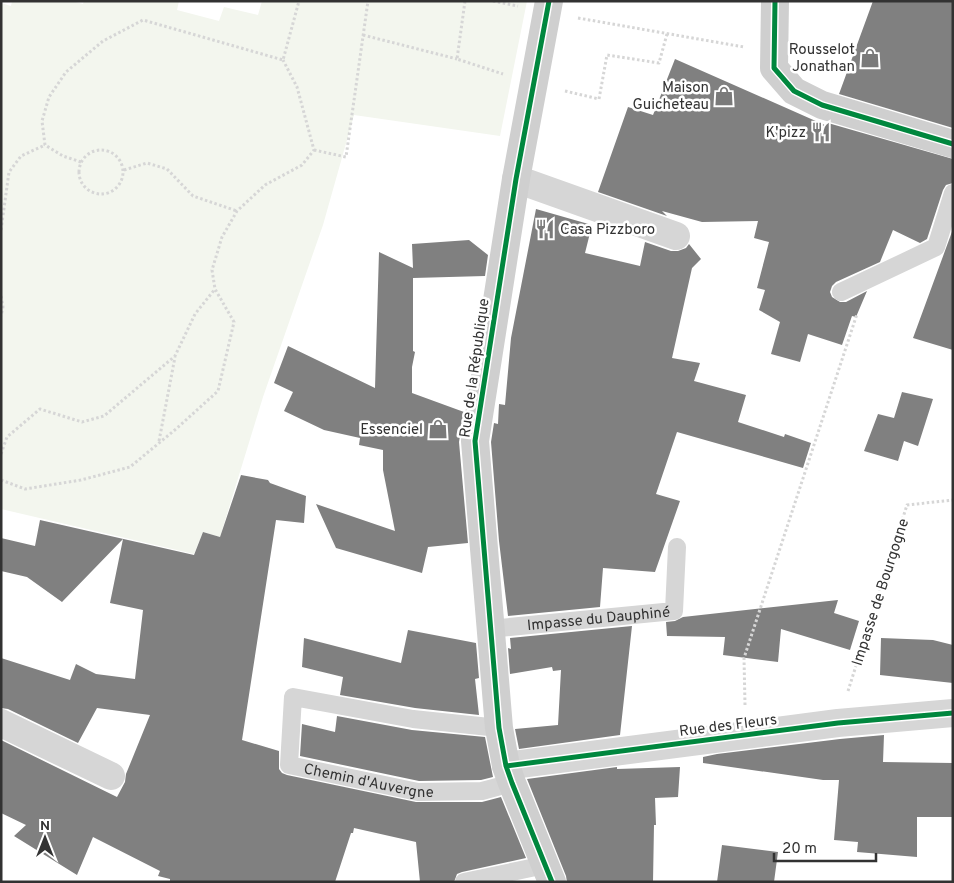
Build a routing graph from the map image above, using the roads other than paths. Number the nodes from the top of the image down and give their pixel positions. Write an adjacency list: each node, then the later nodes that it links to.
1 (776, 1): 3 (main road)
2 (548, 7): 4 (main road, Rue de la République)
3 (953, 144)
4 (516, 179): 6 (street); 9 (main road, Rue de la République)
5 (953, 193): 7 (lane)
6 (676, 236)
7 (841, 292)
8 (677, 547): 9 (lane, Impasse du Dauphiné)
9 (490, 629): 12 (main road, Rue de la République)
10 (953, 713): 13 (street, Rue des Fleurs)
11 (1, 723): 14 (street)
12 (499, 728): 13 (main road, Rue de la République); 13 (lane, Chemin d'Auvergne)
13 (509, 775): 15 (main road, Rue de la République)
14 (112, 776)
15 (549, 873): 16 (lane)
16 (464, 882)

